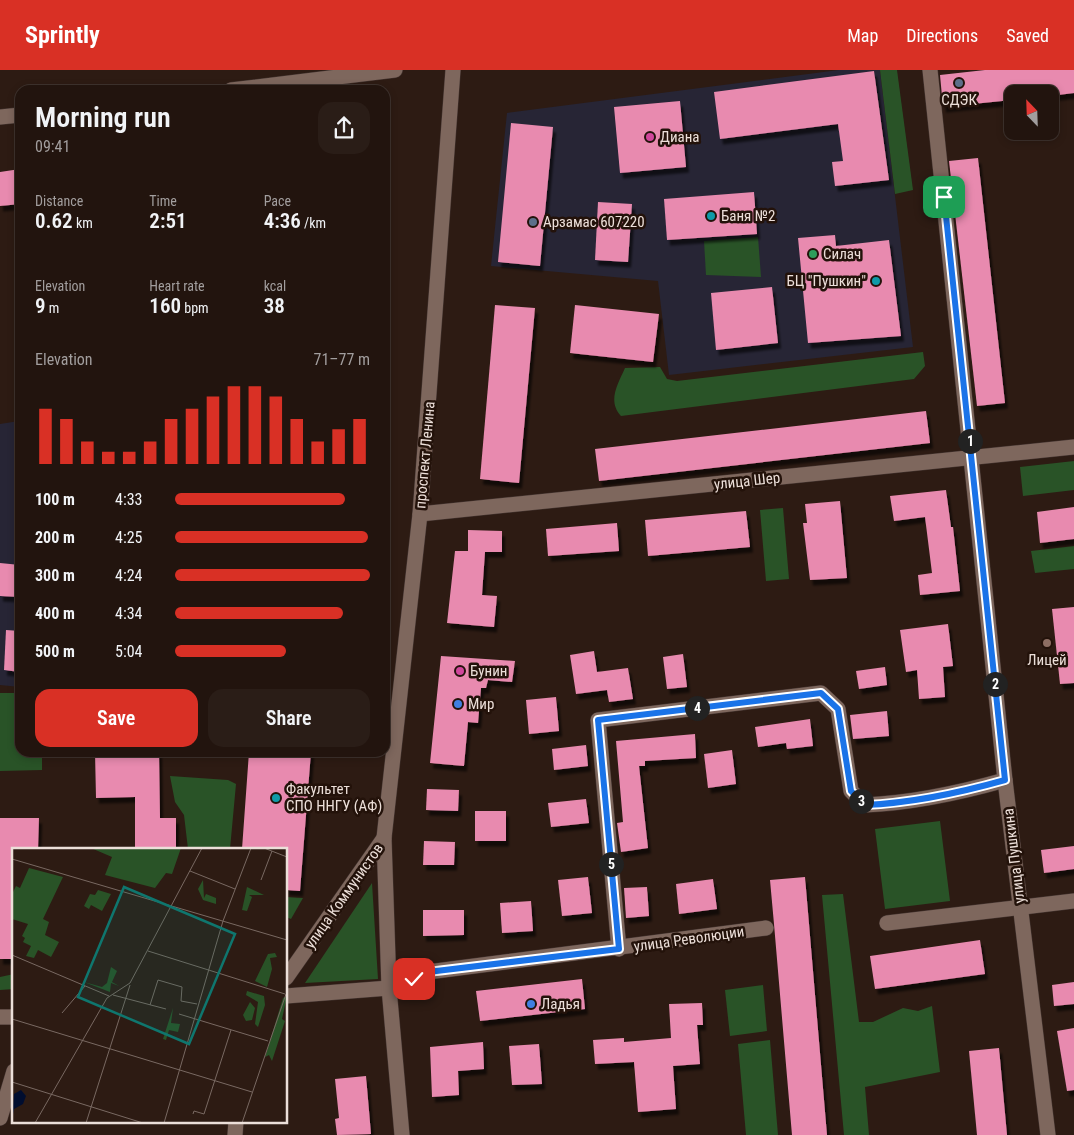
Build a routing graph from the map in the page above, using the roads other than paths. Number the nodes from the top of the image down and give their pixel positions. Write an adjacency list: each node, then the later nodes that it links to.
1 (395, 70): 4 (street)
2 (453, 70): 9 (street, проспект Ленина)
3 (930, 70): 8 (street, улица Пушкина)
4 (271, 85)
5 (15, 116): 6 (street)
6 (0, 117)
7 (1074, 446): 8 (street, улица Шер)
8 (972, 458): 9 (street, улица Шер); 10 (street, улица Пушкина)
9 (420, 514): 11 (street, проспект Ленина)
10 (1005, 780): 13 (street, улица Пушкина); 16 (street)
11 (384, 838): 17 (street, улица Коммунистов); 18 (street, проспект Ленина)
12 (1074, 901): 13 (street)
13 (1020, 907): 14 (street); 25 (street, улица Пушкина)
14 (887, 923)
15 (766, 928): 16 (street, улица Революции)
16 (619, 949): 18 (street, улица Революции)
17 (288, 975)
18 (389, 988): 19 (street, улица Революции); 24 (street, проспект Ленина)
19 (288, 996)
20 (12, 1077): 21 (street)
21 (0, 1118)
22 (236, 1122): 23 (street)
23 (235, 1135)
24 (402, 1135)
25 (1048, 1135)

